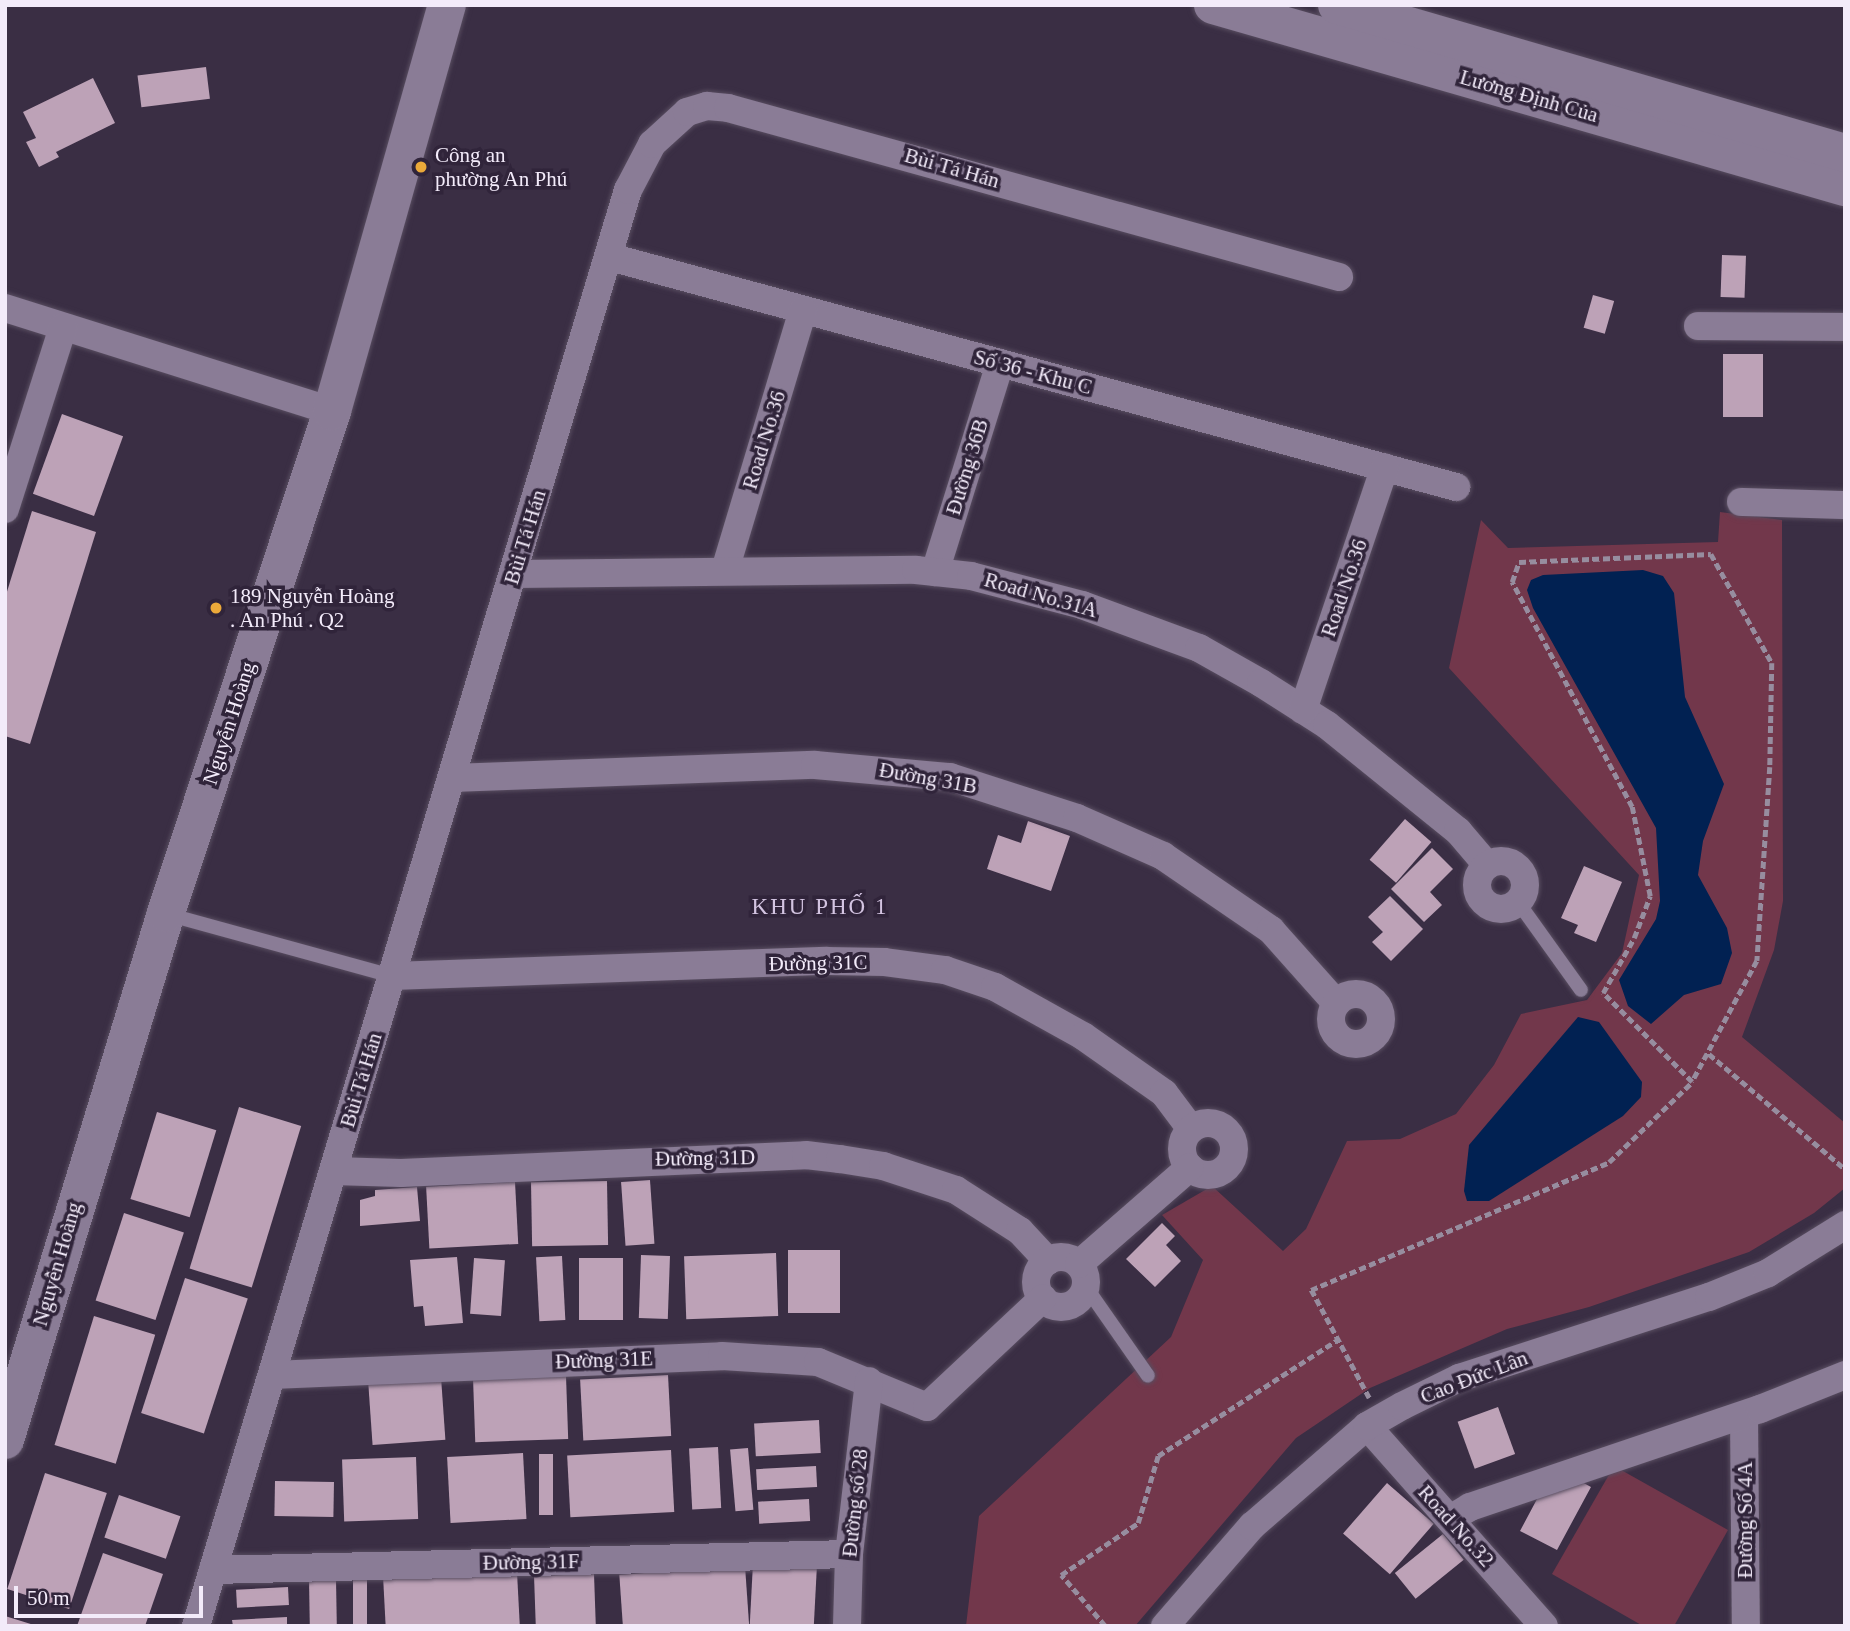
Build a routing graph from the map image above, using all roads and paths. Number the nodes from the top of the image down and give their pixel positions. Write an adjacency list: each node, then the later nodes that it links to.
1 (447, 5): 15 (street, Nguyễn Hoàng)
2 (1213, 5): 4 (street, Lương Định Của)
3 (1337, 5): 5 (street, Lương Định Của)
4 (1306, 18): 6 (street, Lương Định Của)
5 (1845, 153)
6 (1845, 187)
7 (610, 257): 8 (street, Bùi Tá Hán); 10 (street, Số 36 - Khu C); 23 (street, Bùi Tá Hán)
8 (1339, 277)
9 (5, 308): 11 (street)
10 (803, 310): 14 (street, Số 36 - Khu C); 21 (street, Road No.36)
11 (63, 327): 15 (street); 20 (street)
12 (1698, 327): 13 (street)
13 (1845, 327)
14 (1000, 363): 16 (street, Số 36 - Khu C); 22 (street, Đường 36B)
15 (332, 411): 27 (street, Nguyễn Hoàng)
16 (1385, 467): 17 (street, Số 36 - Khu C); 24 (street, Road No.36)
17 (1456, 487)
18 (1741, 502): 19 (street)
19 (1845, 505)
20 (5, 508)
21 (725, 570): 22 (street, Road No.31A); 23 (street, Road No.31A)
22 (935, 572): 24 (street, Road No.31A)
23 (513, 574): 25 (street, Bùi Tá Hán)
24 (1303, 710): 26 (street, Road No.31A)
25 (452, 778): 28 (street, Bùi Tá Hán); 30 (street, Đường 31B)
26 (1518, 902): 29 (lane)
27 (166, 913): 28 (lane); 48 (street, Nguyễn Hoàng)
28 (392, 976): 33 (street, Đường 31C); 36 (street, Bùi Tá Hán)
29 (1581, 990)
30 (1336, 1003)
31 (1709, 1054): 32 (path); 32 (path); 35 (path)
32 (1692, 1083): 41 (path)
33 (1191, 1129): 34 (street); 34 (street)
34 (1190, 1167): 39 (street)
35 (1845, 1170)
36 (333, 1171): 38 (street, Đường 31D); 42 (street, Bùi Tá Hán)
37 (1845, 1224): 47 (street, Cao Đức Lân)
38 (1048, 1261): 39 (street); 40 (street)
39 (1083, 1276): 40 (street); 44 (lane)
40 (1043, 1298): 45 (street, Đường 31E)
41 (1337, 1340): 47 (path); 54 (path)
42 (272, 1375): 45 (street, Đường 31E); 51 (street, Bùi Tá Hán)
43 (1845, 1375): 46 (street)
44 (1148, 1376)
45 (869, 1381): 50 (street, Đường số 28)
46 (1744, 1415): 49 (street); 57 (street, Đường Số 4A)
47 (1373, 1423): 49 (street, Road No.32); 55 (street, Cao Đức Lân)
48 (5, 1440)
49 (1450, 1519): 56 (street, Road No.32)
50 (849, 1554): 51 (street, Đường 31F); 53 (street, Đường số 28)
51 (213, 1570): 52 (street, Bùi Tá Hán)
52 (196, 1626)
53 (847, 1626)
54 (1105, 1626)
55 (1165, 1626)
56 (1544, 1626)
57 (1746, 1626)

